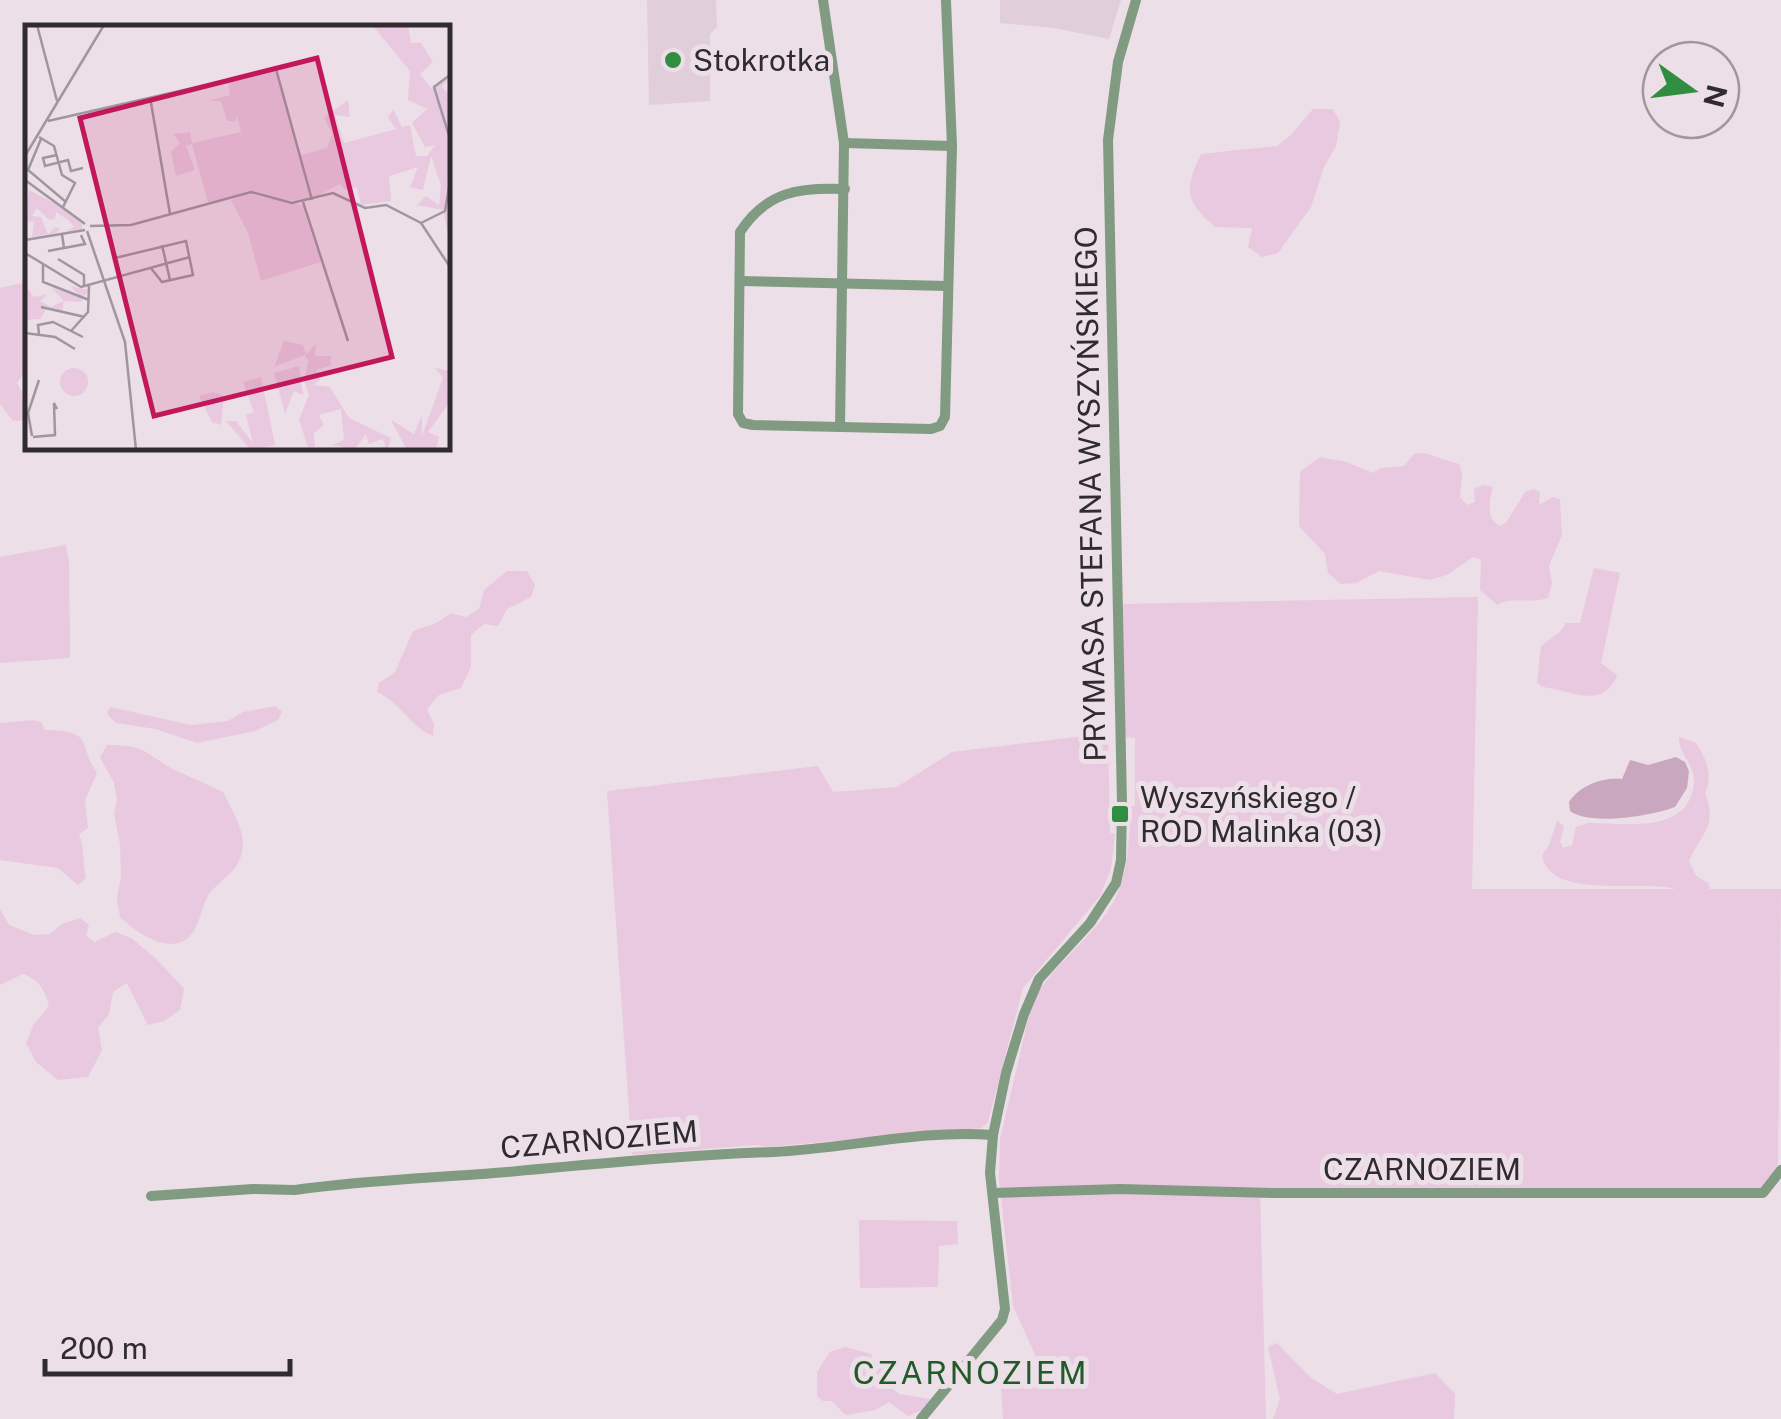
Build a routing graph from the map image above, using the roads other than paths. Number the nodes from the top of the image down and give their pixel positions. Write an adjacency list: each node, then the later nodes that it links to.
1 (823, 0): 4 (street)
2 (1136, 0): 11 (street, PRYMASA STEFANA WYSZYŃSKIEGO)
3 (946, 1): 5 (street)
4 (844, 143): 5 (street); 6 (street)
5 (952, 146): 9 (street)
6 (845, 188): 7 (street); 8 (street)
7 (740, 281): 8 (street); 10 (street)
8 (844, 284): 9 (street); 10 (street)
9 (948, 286): 10 (street)
10 (840, 427)
11 (993, 1135): 13 (street); 14 (street, CZARNOZIEM)
12 (1781, 1170): 13 (street, CZARNOZIEM)
13 (992, 1193): 15 (street)
14 (150, 1196)
15 (922, 1419)

